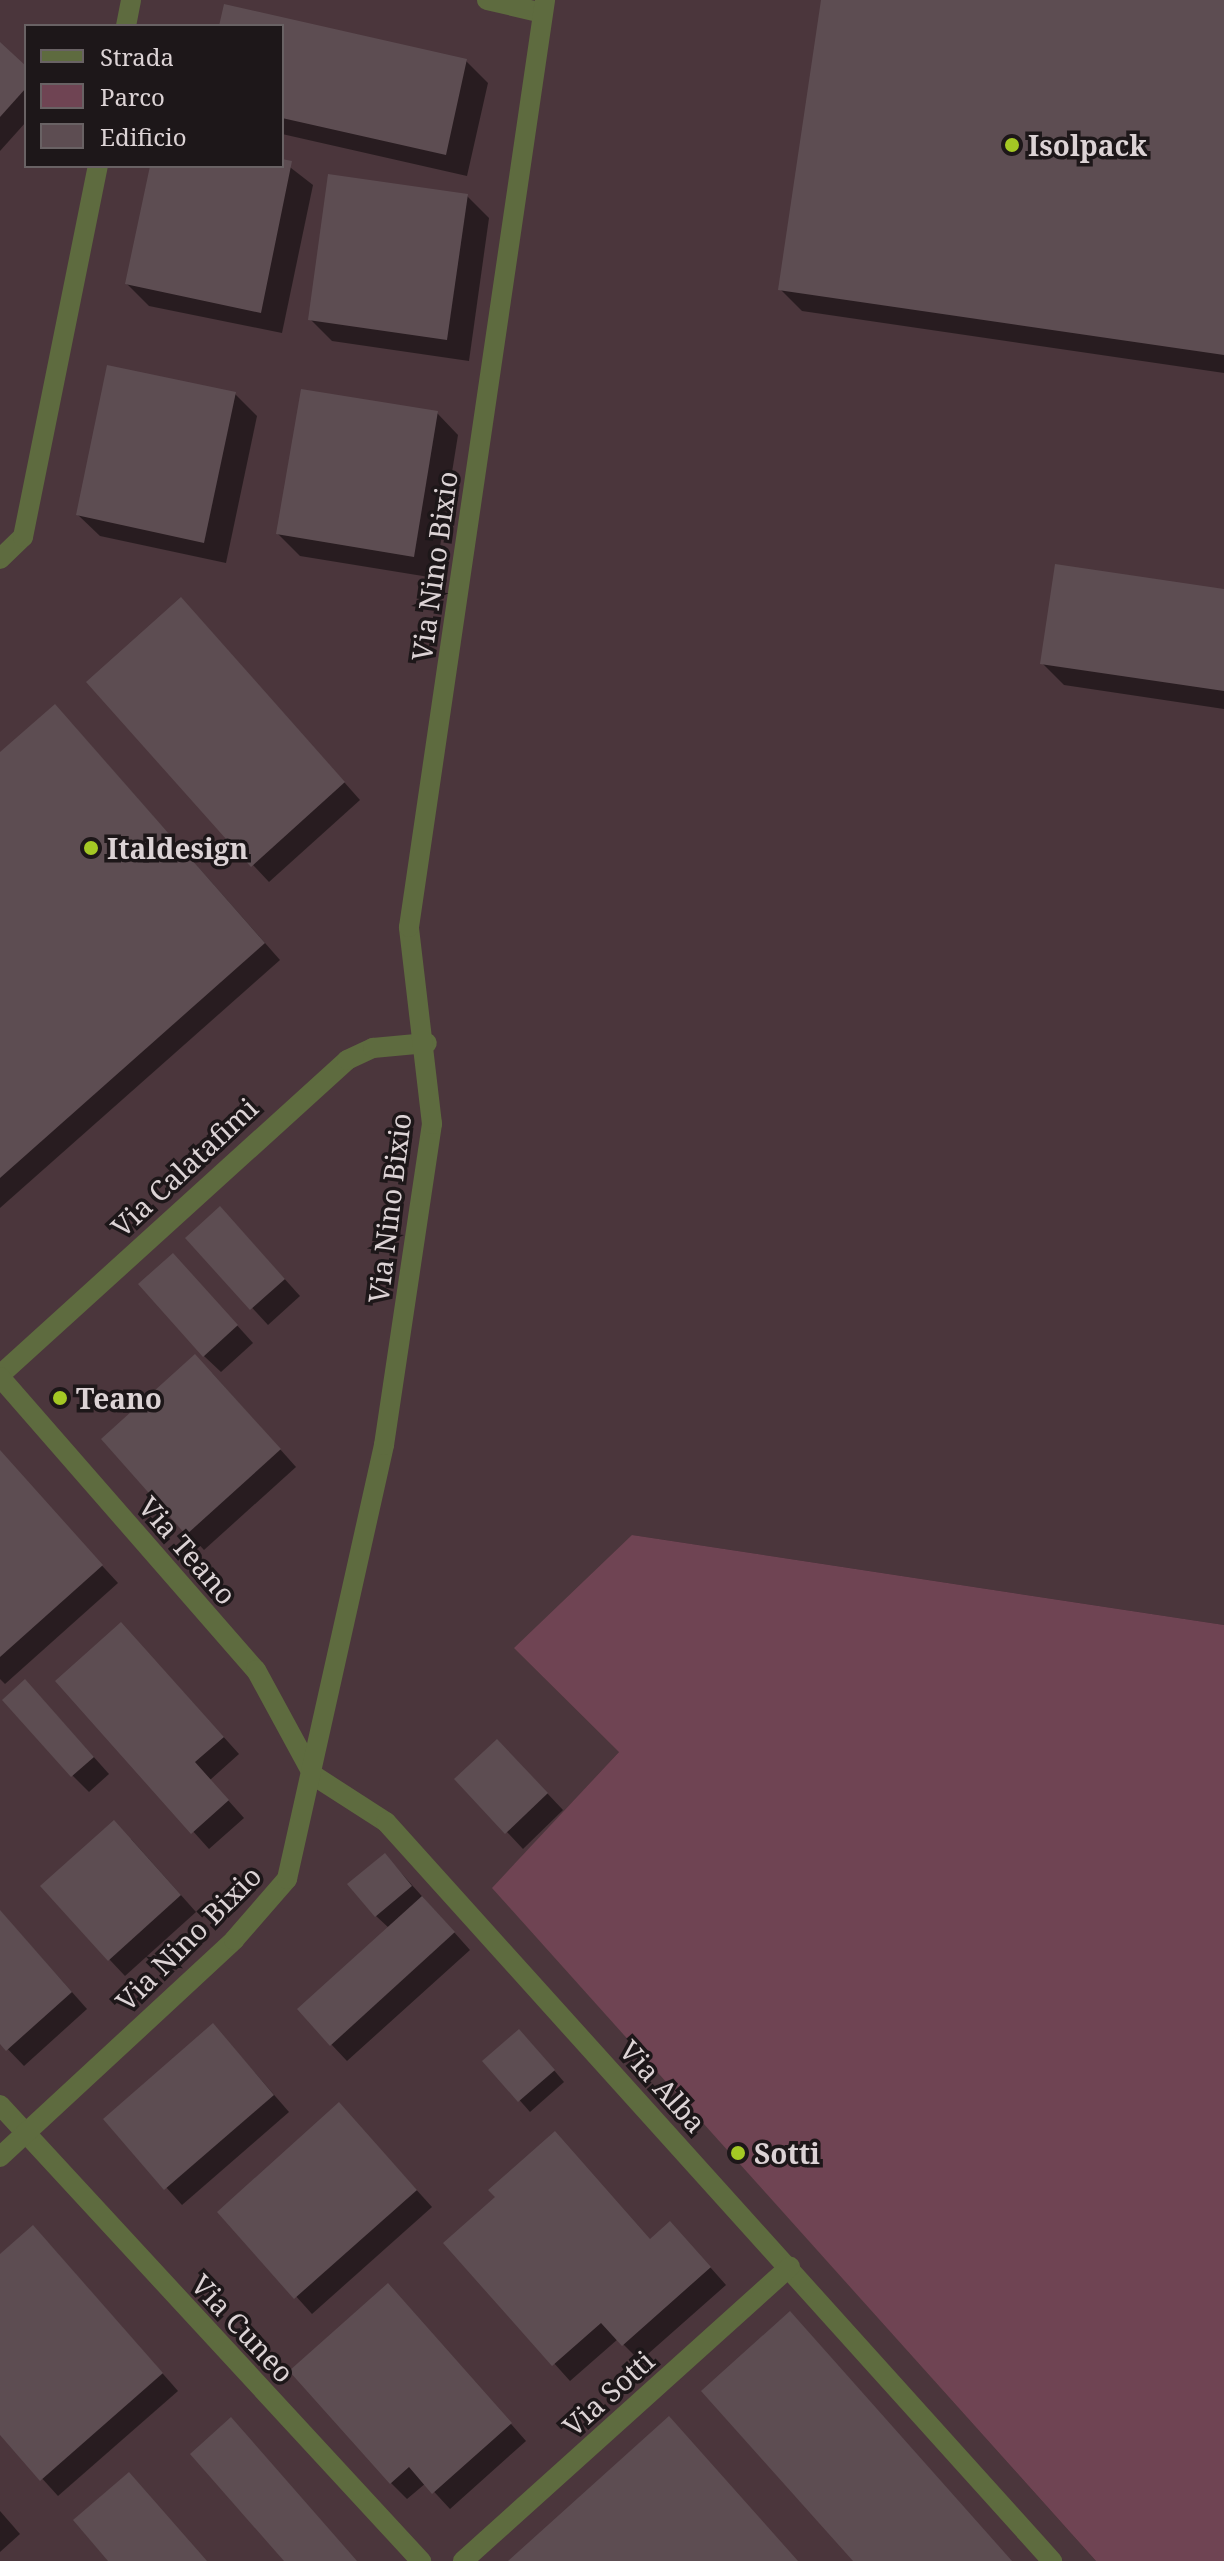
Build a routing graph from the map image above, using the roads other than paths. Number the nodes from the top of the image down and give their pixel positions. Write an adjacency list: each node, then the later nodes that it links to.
1 (131, 0): 4 (street)
2 (487, 0): 3 (street)
3 (544, 6): 7 (street, Via Nino Bixio)
4 (126, 24)
5 (98, 168): 6 (street)
6 (0, 559)
7 (427, 1043): 8 (street, Via Calatafimi); 9 (street, Via Nino Bixio)
8 (0, 1376): 9 (street, Via Teano)
9 (313, 1775): 11 (street, Via Nino Bixio); 13 (street, Via Alba)
10 (0, 2105): 11 (street, Via Cuneo)
11 (24, 2133): 12 (street, Via Nino Bixio); 14 (street, Via Cuneo)
12 (0, 2157)
13 (790, 2267): 15 (street, Via Sotti); 16 (street, Via Alba)
14 (421, 2561)
15 (463, 2561)
16 (1052, 2561)

